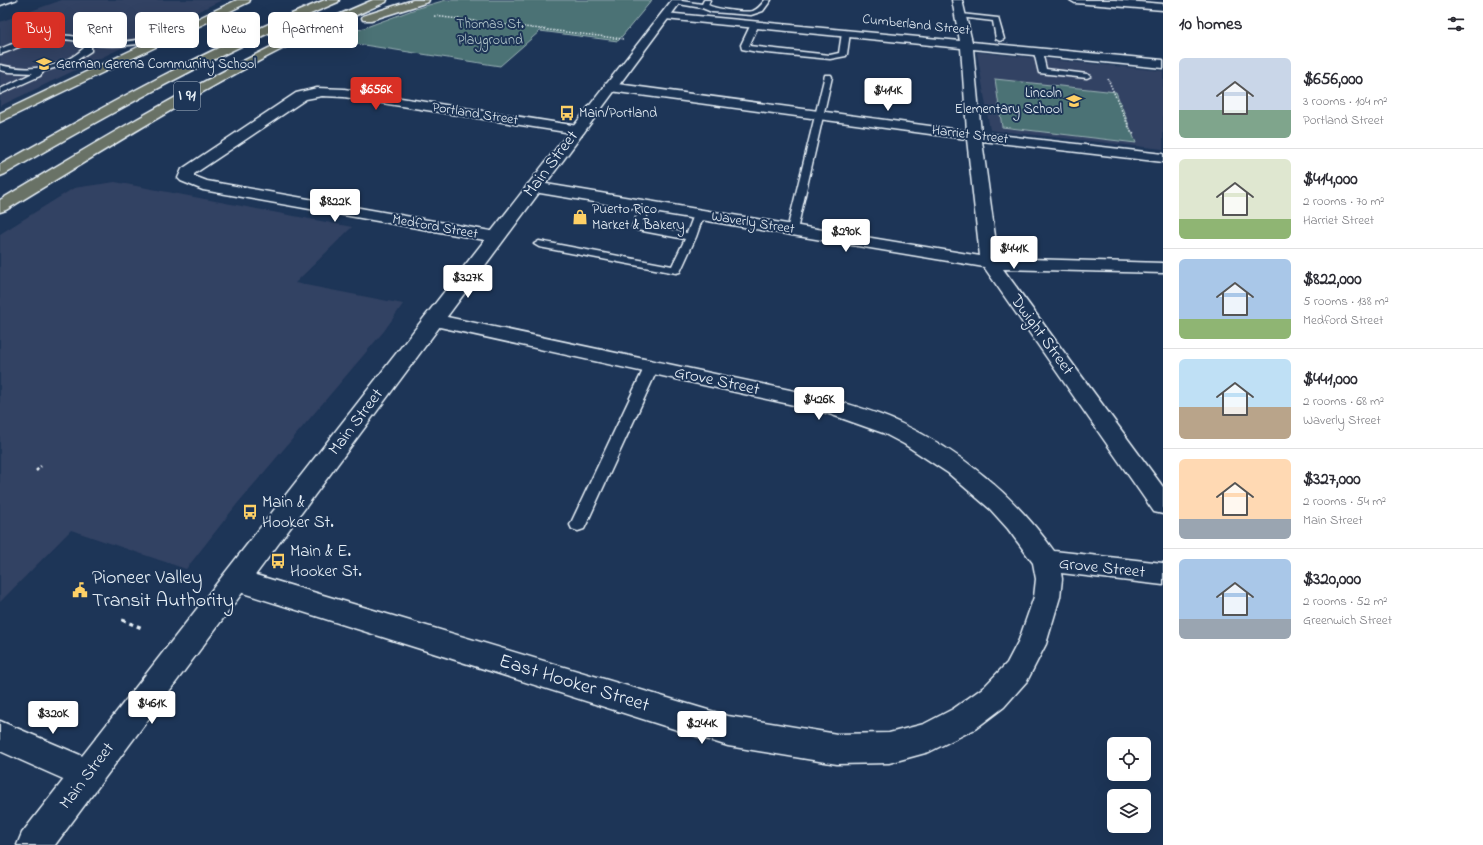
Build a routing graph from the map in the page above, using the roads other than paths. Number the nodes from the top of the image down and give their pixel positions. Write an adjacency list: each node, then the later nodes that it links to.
1 (244, 0): 11 (main road)
2 (334, 0): 34 (main road, I 91)
3 (382, 0): 23 (main road, I 91)
4 (424, 0): 23 (main road)
5 (768, 0): 7 (lane)
6 (1075, 0): 9 (street)
7 (706, 3): 8 (lane)
8 (673, 6): 12 (street, Cumberland Street); 27 (street, Main Street)
9 (1163, 7)
10 (959, 8): 14 (lane); 16 (street, Dwight Street)
11 (199, 22)
12 (755, 24): 13 (street, Cumberland Street); 13 (lane)
13 (846, 34): 16 (street, Cumberland Street)
14 (1000, 39)
15 (73, 40): 19 (lane)
16 (967, 46): 20 (street, Cumberland Street); 32 (street, Dwight Street)
17 (88, 48): 24 (lane)
18 (145, 48): 30 (main road)
19 (0, 52)
20 (1038, 52): 21 (street, Cumberland Street); 25 (lane)
21 (1163, 64)
22 (0, 67): 24 (lane)
23 (237, 68): 38 (main road, I 91)
24 (42, 69): 28 (lane)
25 (1087, 76)
26 (828, 77): 29 (lane)
27 (610, 87): 29 (street, Harriet Street); 31 (street, Main Street)
28 (0, 92)
29 (819, 116): 32 (street, Harriet Street); 40 (lane)
30 (0, 118)
31 (578, 130): 35 (street, Portland Street); 36 (street, Main Street)
32 (974, 136): 33 (street, Harriet Street); 44 (street, Dwight Street)
33 (1163, 158)
34 (0, 171)
35 (186, 178): 41 (street, Medford Street)
36 (534, 187): 37 (street, Waverly Street); 41 (street, Main Street)
37 (646, 206): 39 (street, Waverly Street); 42 (lane)
38 (0, 207)
39 (699, 214): 40 (street, Waverly Street); 42 (lane)
40 (792, 230): 44 (street, Waverly Street)
41 (496, 237): 46 (street, Main Street)
42 (690, 237): 43 (lane)
43 (540, 244)
44 (990, 262): 45 (street, Waverly Street); 48 (street, Dwight Street)
45 (1163, 268)
46 (433, 320): 47 (street, Grove Street); 52 (street, Main Street)
47 (652, 366): 49 (lane); 50 (street, Grove Street)
48 (1163, 505)
49 (578, 525)
50 (1046, 561): 51 (street, Grove Street); 52 (street, East Hooker Street)
51 (1163, 574)
52 (236, 580): 54 (street, Main Street)
53 (0, 736): 54 (street)
54 (88, 774): 55 (street, Main Street)
55 (34, 845)

